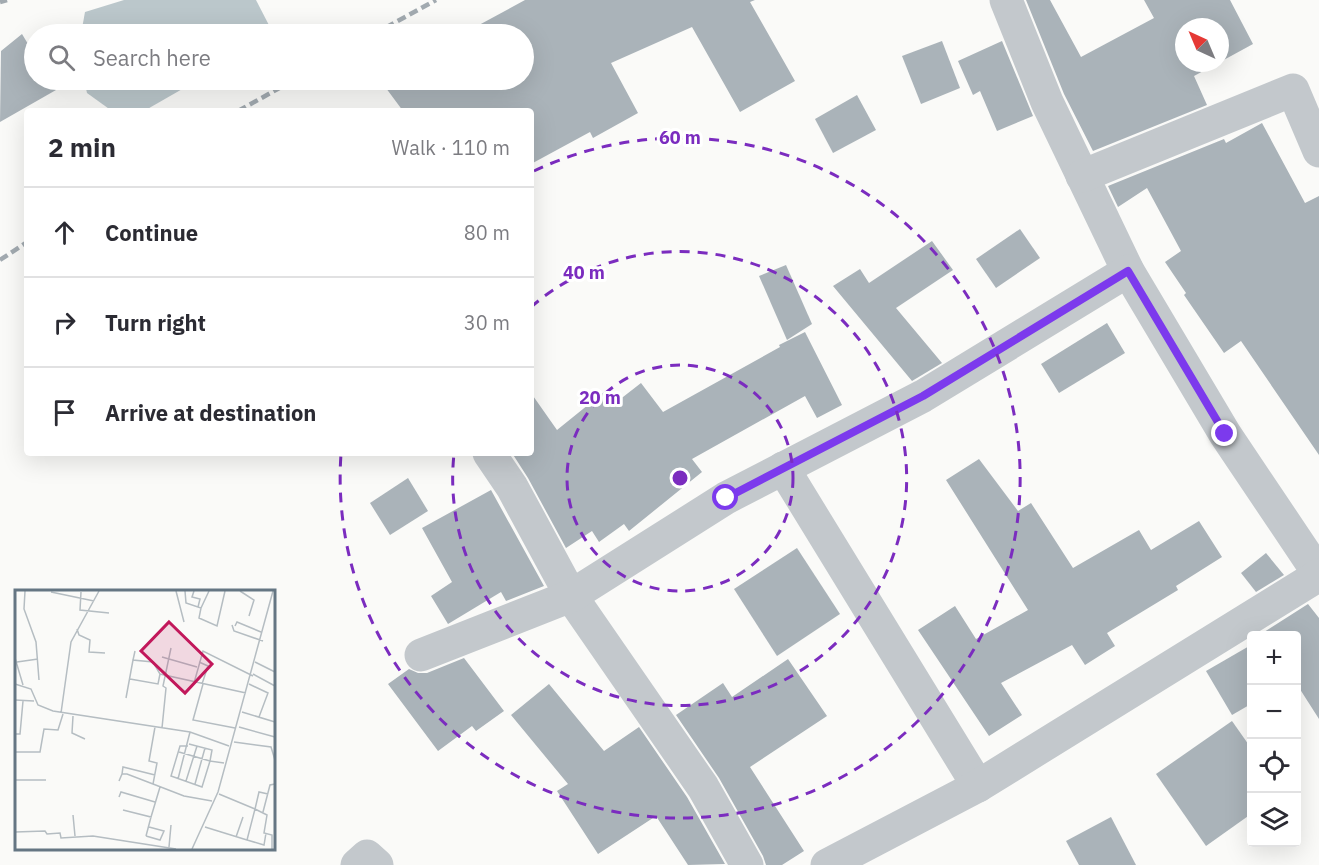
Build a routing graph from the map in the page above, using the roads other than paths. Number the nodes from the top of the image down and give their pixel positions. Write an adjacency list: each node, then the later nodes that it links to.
1 (1006, 0): 3 (street)
2 (1319, 151): 3 (street)
3 (1082, 176): 4 (street)
4 (1128, 271): 6 (street); 7 (street)
5 (491, 456): 8 (street)
6 (783, 468): 8 (street); 10 (street)
7 (1319, 575): 10 (street)
8 (571, 596): 9 (street); 13 (street)
9 (421, 655)
10 (978, 786): 14 (street)
11 (357, 865): 12 (street)
12 (376, 865)
13 (747, 865)
14 (827, 865)

